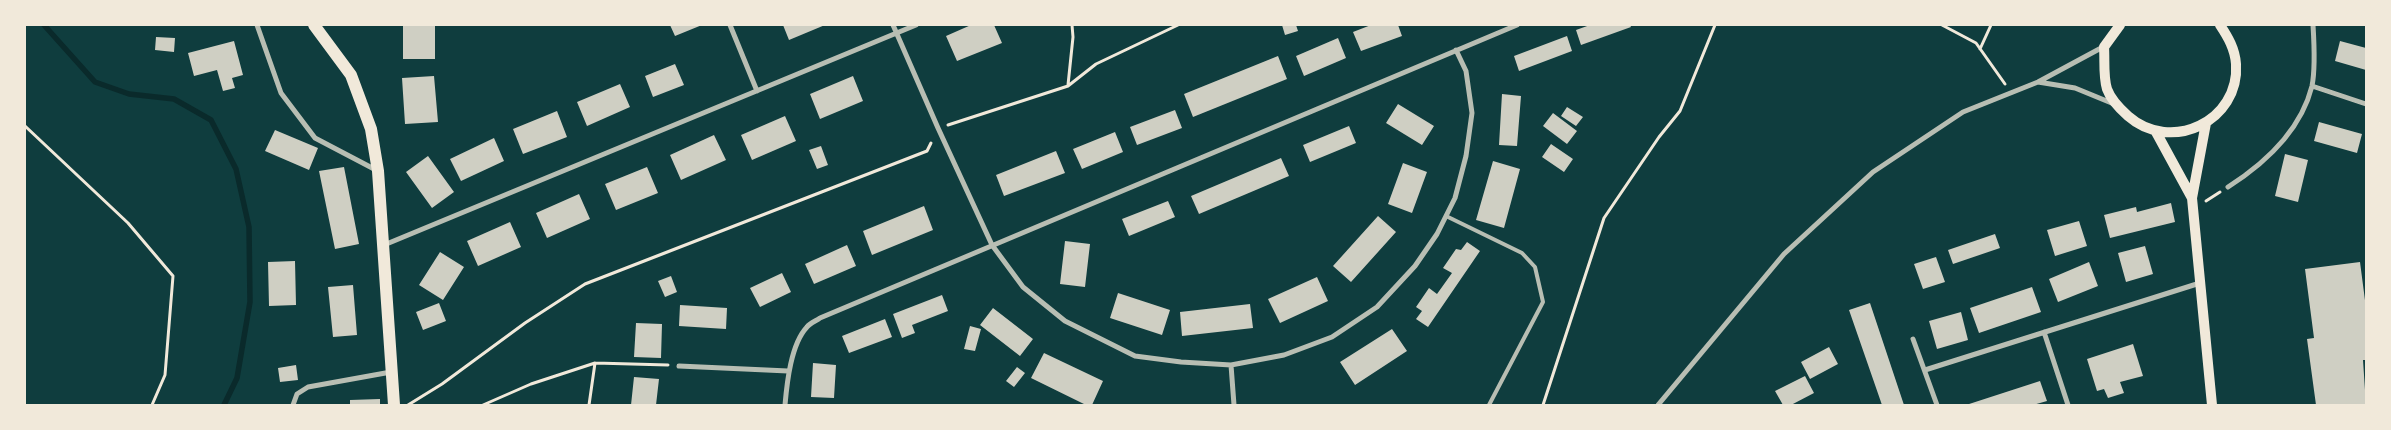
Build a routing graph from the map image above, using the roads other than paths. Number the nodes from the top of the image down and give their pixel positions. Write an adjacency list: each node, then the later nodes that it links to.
1 (257, 25): 20 (street)
2 (730, 25): 15 (street)
3 (893, 25): 10 (street)
4 (916, 25): 10 (street)
5 (1517, 25): 12 (street)
6 (2120, 25): 11 (main road)
7 (2220, 25): 18 (main road)
8 (2312, 25): 14 (street)
9 (318, 27): 20 (main road)
10 (897, 34): 15 (street); 25 (street)
11 (2104, 46): 13 (street); 17 (main road)
12 (1456, 50): 23 (street); 25 (street)
13 (2038, 82): 17 (street); 39 (street)
14 (2312, 86): 16 (street); 21 (street)
15 (757, 91): 24 (street)
16 (2366, 104)
17 (2116, 105): 19 (main road)
18 (2206, 123): 19 (main road); 22 (main road)
19 (2156, 132): 22 (main road)
20 (378, 171): 24 (main road)
21 (2228, 187)
22 (2192, 198): 26 (main road)
23 (1446, 216): 29 (street); 38 (lane)
24 (383, 245): 33 (main road)
25 (992, 245): 29 (street); 32 (street)
26 (2200, 283): 27 (street); 42 (main road)
27 (2044, 332): 31 (street); 41 (street)
28 (1913, 339): 31 (street)
29 (1231, 365): 37 (street)
30 (679, 366): 32 (street)
31 (1925, 370): 40 (street)
32 (788, 371): 36 (street)
33 (392, 372): 34 (street); 35 (main road)
34 (292, 405)
35 (394, 405)
36 (785, 405)
37 (1234, 405)
38 (1489, 405)
39 (1658, 405)
40 (1937, 405)
41 (2068, 405)
42 (2212, 405)

